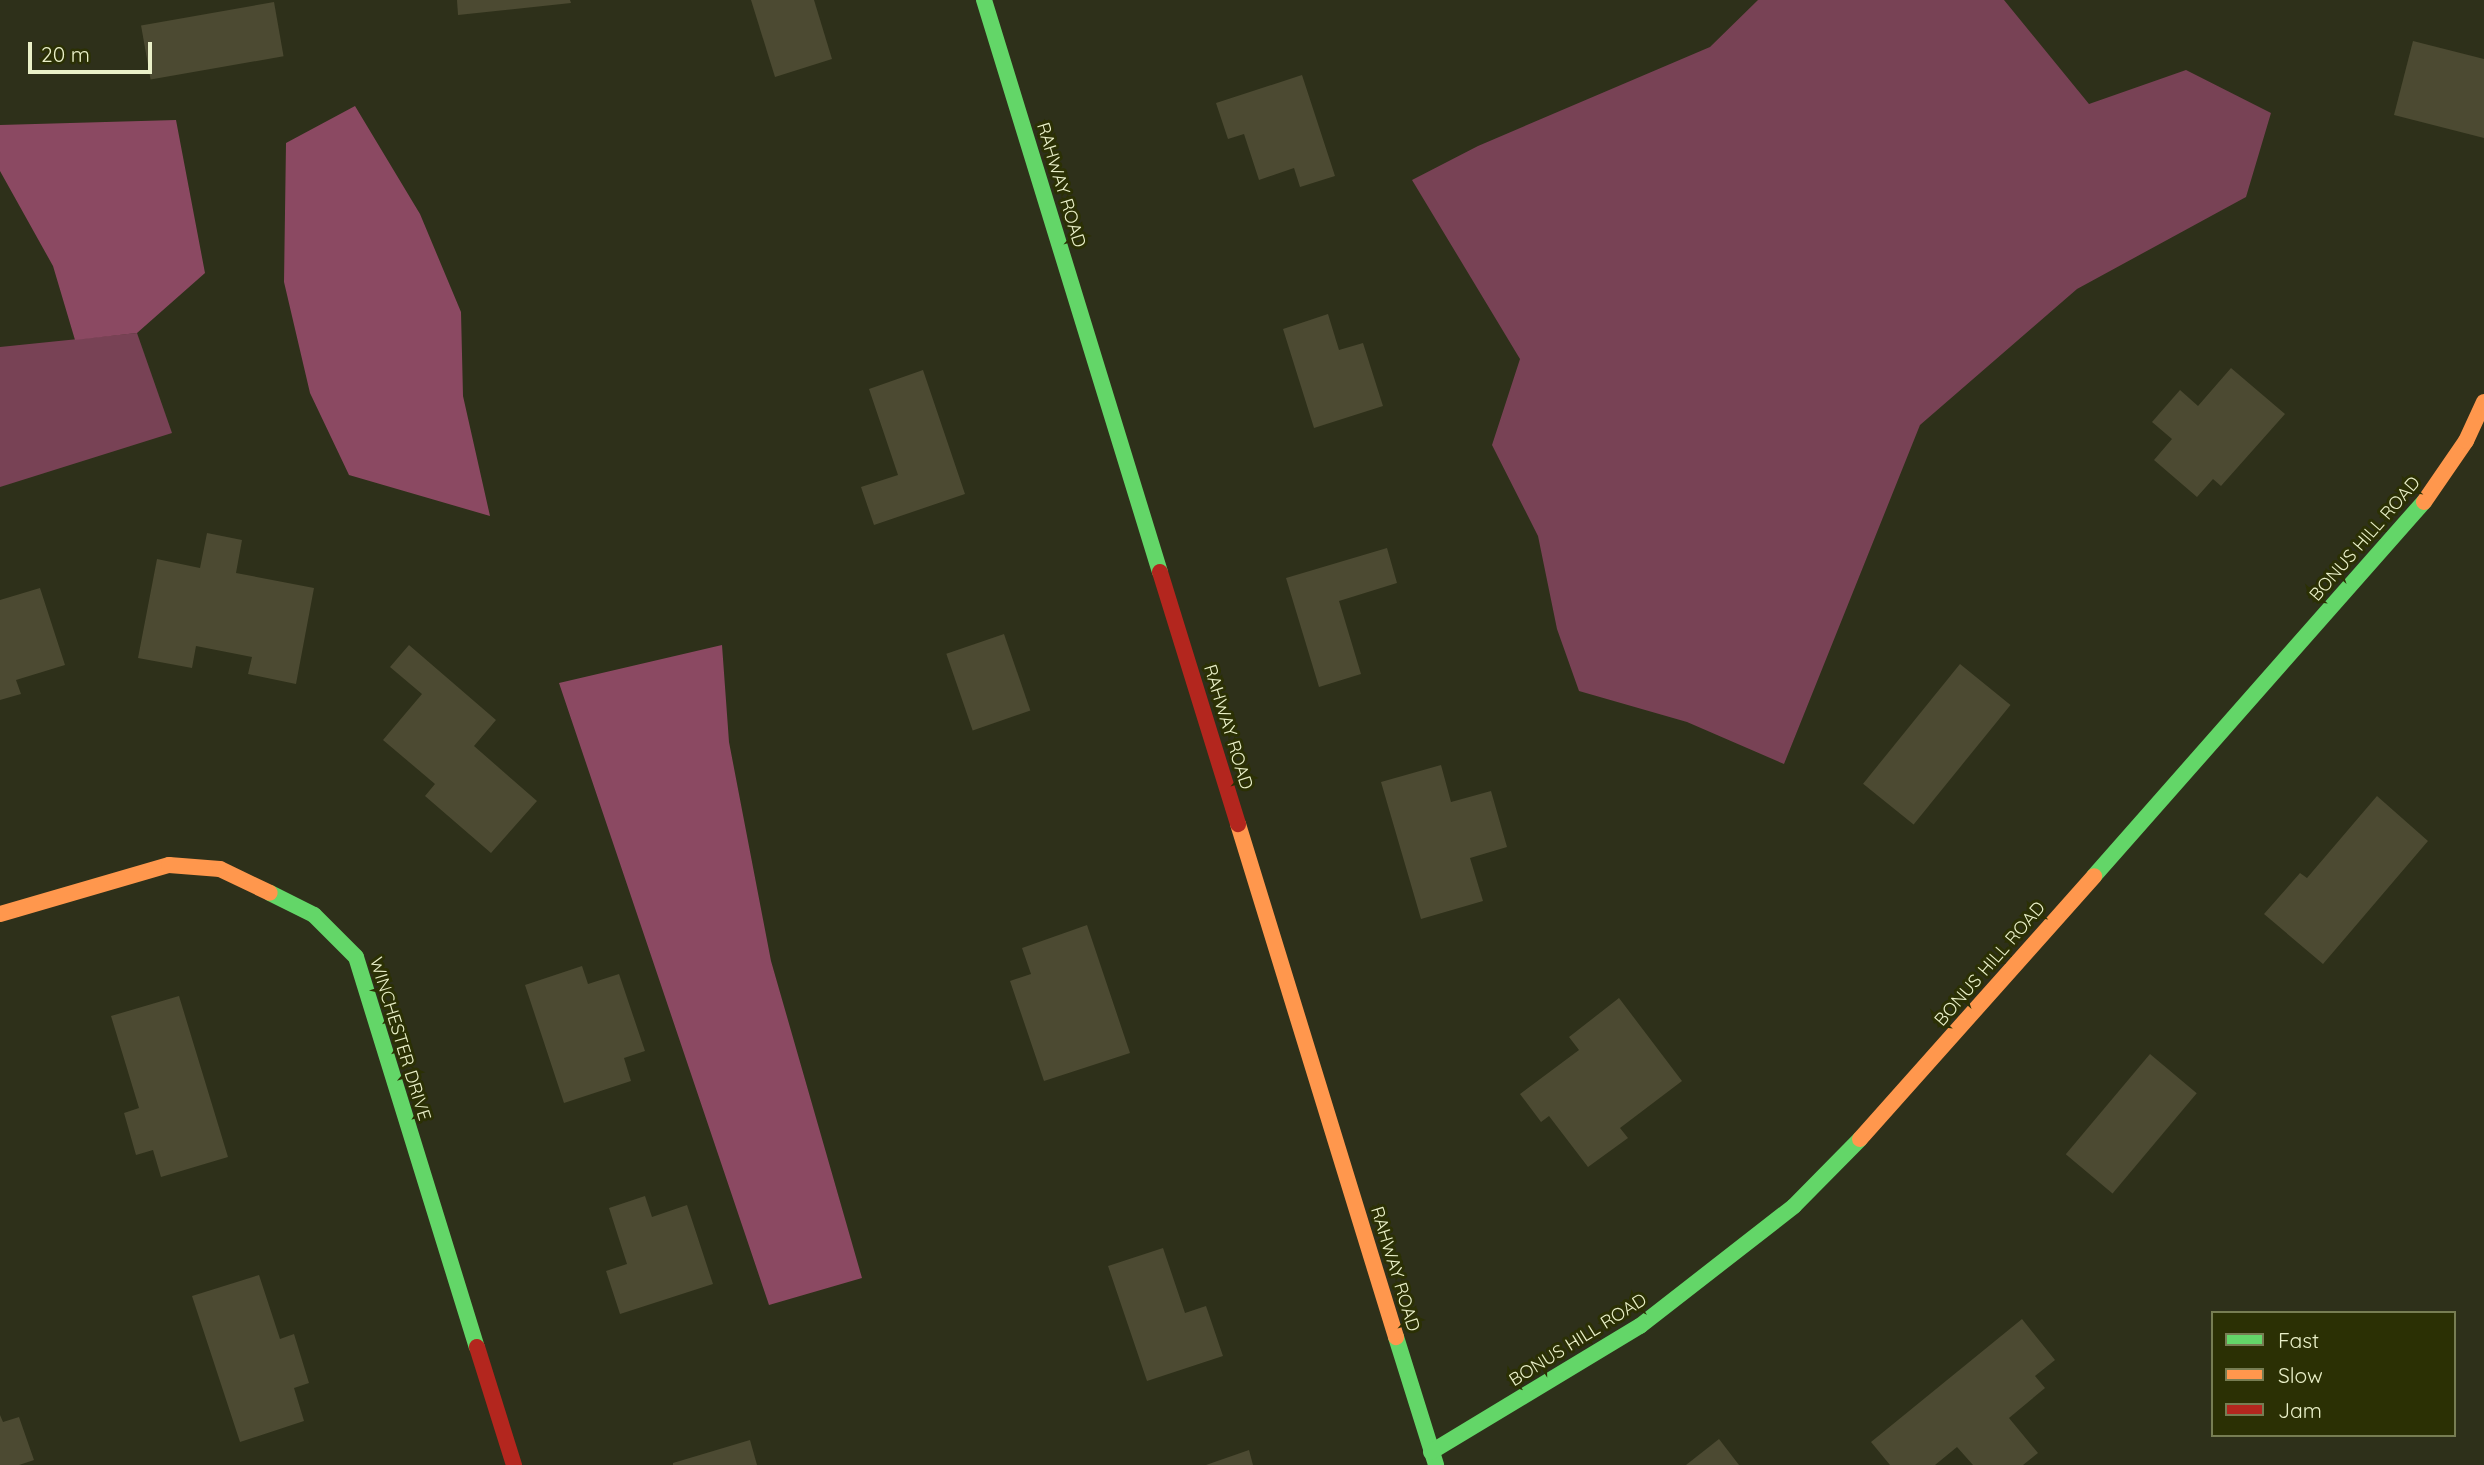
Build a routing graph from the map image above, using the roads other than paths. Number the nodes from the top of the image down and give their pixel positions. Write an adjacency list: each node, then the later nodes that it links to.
1 (984, 0): 4 (street, RAHWAY ROAD)
2 (2484, 402): 4 (street, BONUS HILL ROAD)
3 (0, 914): 5 (street, WINCHESTER DRIVE)
4 (1433, 1458)
5 (514, 1465)

